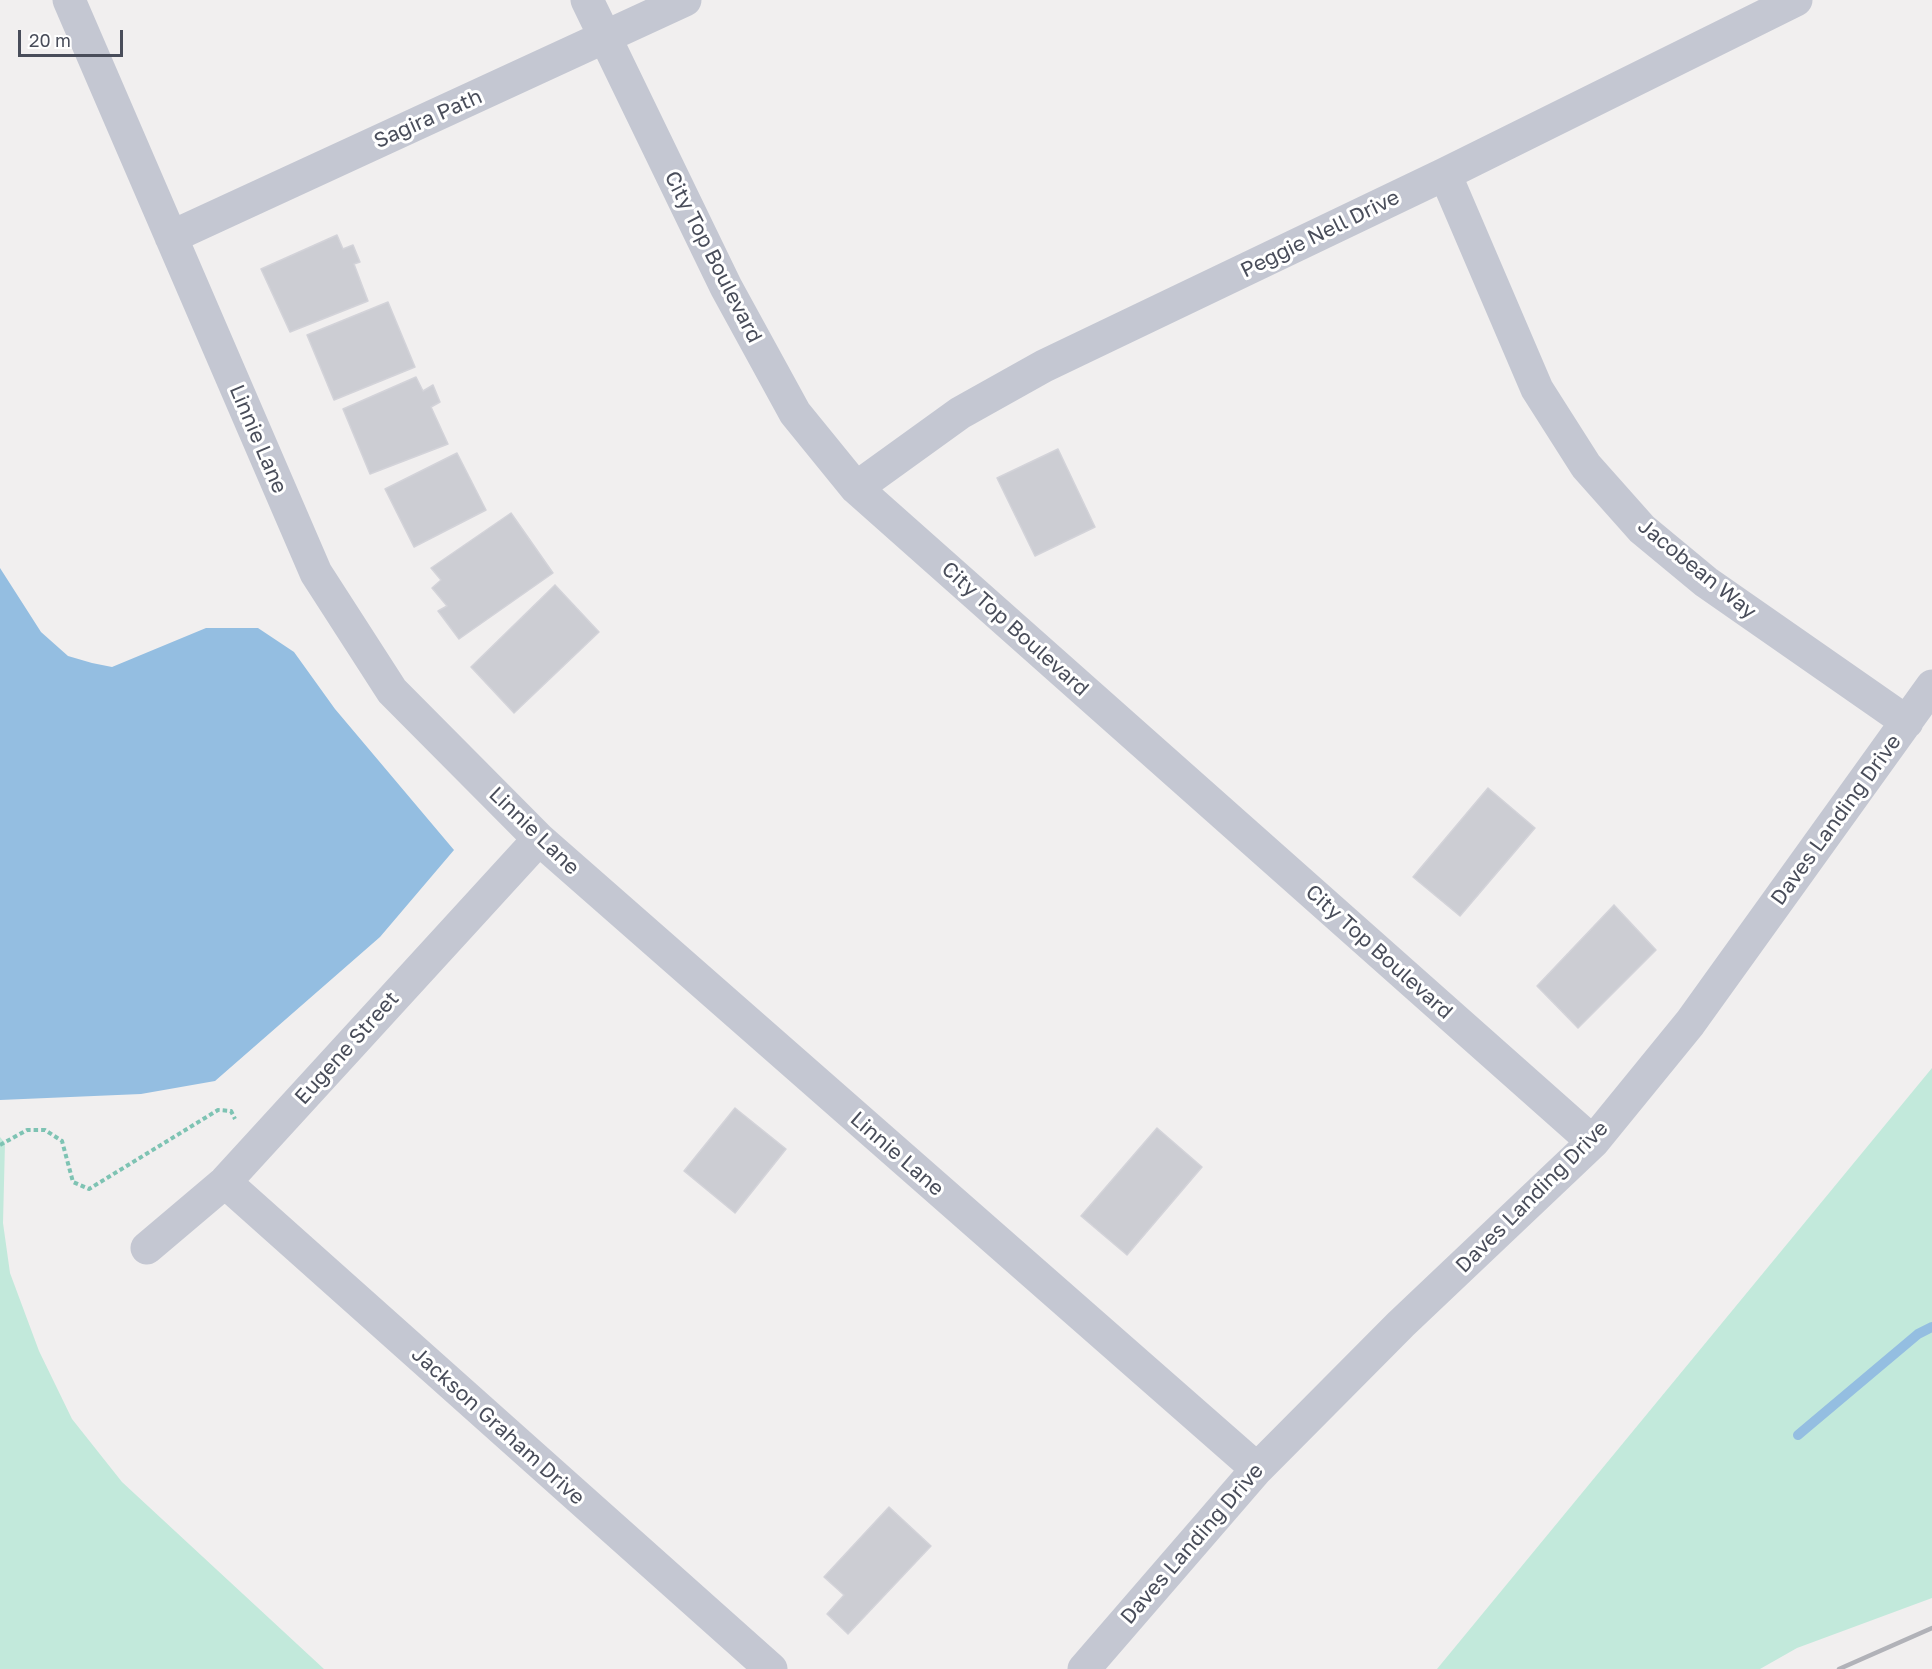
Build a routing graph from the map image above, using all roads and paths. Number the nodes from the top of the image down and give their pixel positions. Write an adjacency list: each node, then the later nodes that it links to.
1 (69, 0): 7 (street, Linnie Lane)
2 (587, 0): 5 (street, City Top Boulevard)
3 (686, 0): 5 (street, Sagira Path)
4 (1796, 0): 6 (street, Peggie Nell Drive)
5 (604, 39): 7 (street, Sagira Path); 8 (street, City Top Boulevard)
6 (1445, 174): 8 (street, Peggie Nell Drive); 10 (street, Jacobean Way)
7 (171, 237): 11 (street, Linnie Lane)
8 (856, 488): 13 (street, City Top Boulevard)
9 (1932, 686): 10 (street, Daves Landing Drive)
10 (1908, 722): 13 (street, Daves Landing Drive)
11 (538, 839): 15 (street, Eugene Street); 17 (street, Linnie Lane)
12 (237, 1122): 14 (path)
13 (1593, 1142): 17 (street, Daves Landing Drive)
14 (0, 1145)
15 (225, 1182): 16 (street, Eugene Street); 18 (street, Jackson Graham Drive)
16 (147, 1248)
17 (1257, 1469): 19 (street, Daves Landing Drive)
18 (771, 1669)
19 (1084, 1669)

